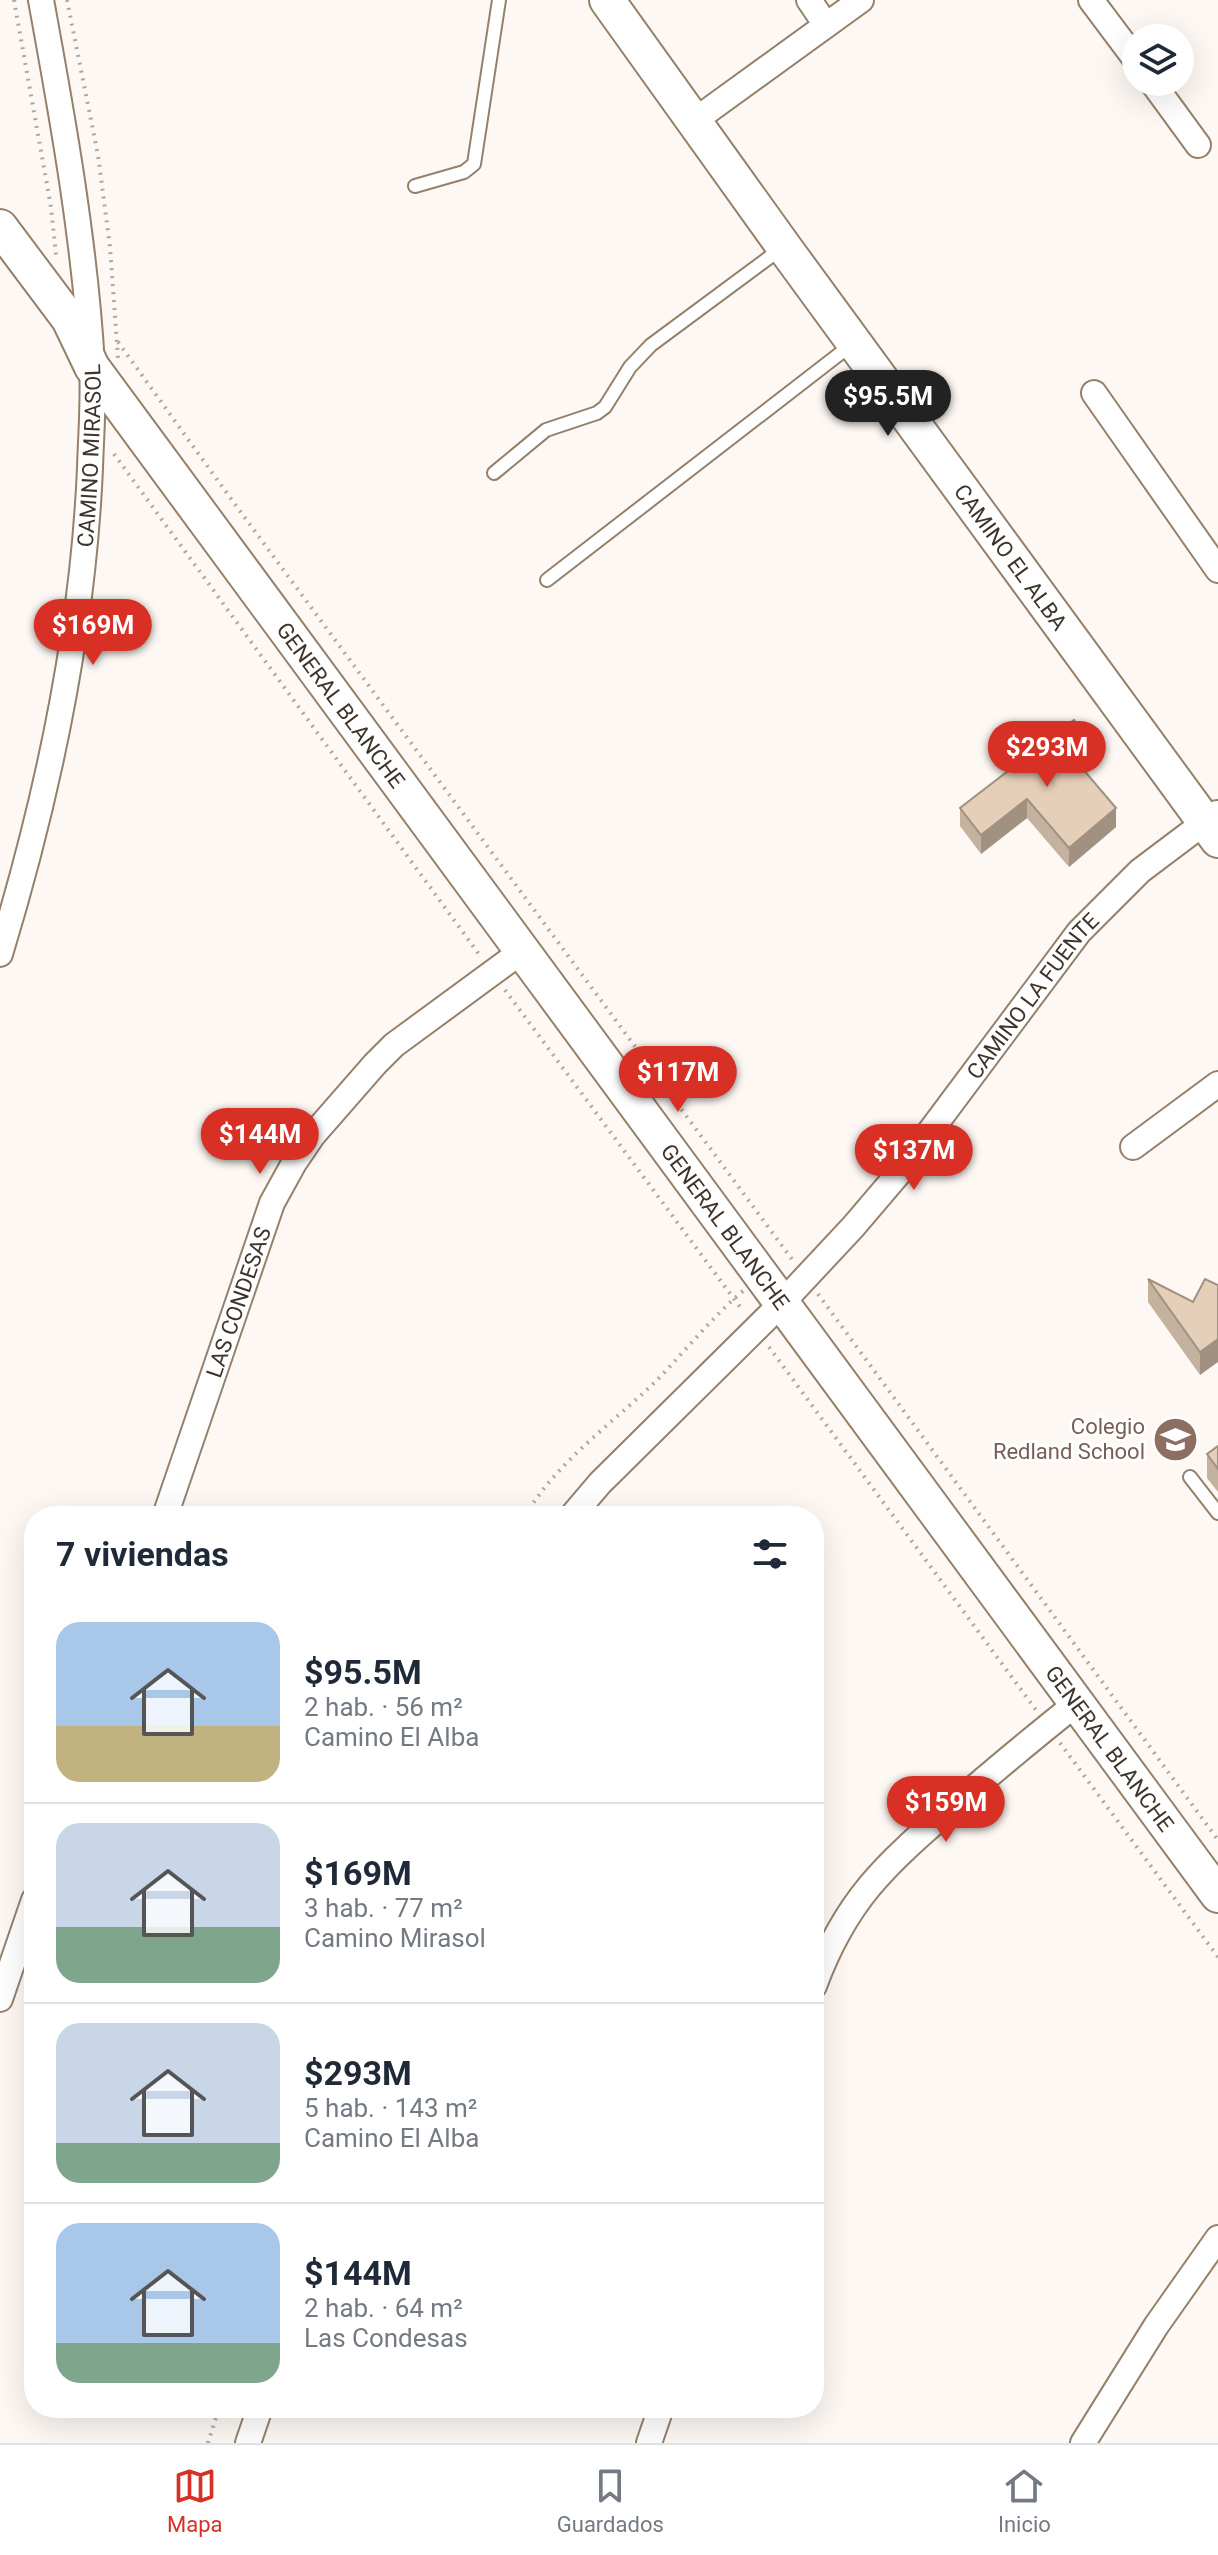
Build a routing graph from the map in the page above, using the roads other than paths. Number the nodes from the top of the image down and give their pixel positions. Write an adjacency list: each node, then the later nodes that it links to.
1 (41, 0): 17 (street, CAMINO MIRASOL)
2 (499, 0): 12 (lane)
3 (607, 0): 10 (main road, CAMINO EL ALBA)
4 (809, 0): 7 (street)
5 (861, 0): 7 (street)
6 (1091, 0): 8 (street)
7 (826, 25): 10 (street)
8 (1122, 41)
9 (1162, 96): 11 (street)
10 (694, 121): 14 (main road, CAMINO EL ALBA)
11 (1198, 145)
12 (415, 186)
13 (0, 227): 17 (main road, GENERAL BLANCHE)
14 (784, 247): 16 (main road, CAMINO EL ALBA); 19 (lane)
15 (0, 262): 17 (main road, GENERAL BLANCHE)
16 (854, 343): 21 (lane); 22 (main road, CAMINO EL ALBA)
17 (92, 367): 23 (main road, GENERAL BLANCHE); 24 (street, CAMINO MIRASOL)
18 (1094, 393): 20 (street)
19 (494, 473)
20 (1218, 570)
21 (547, 580)
22 (1214, 824): 27 (street, CAMINO LA FUENTE)
23 (522, 951): 27 (main road, GENERAL BLANCHE); 29 (street, LAS CONDESAS)
24 (0, 954)
25 (1218, 1084): 26 (street)
26 (1133, 1147)
27 (781, 1304): 30 (street, CAMINO LA FUENTE); 32 (main road, GENERAL BLANCHE)
28 (1190, 1477): 31 (lane)
29 (168, 1506)
30 (580, 1506)
31 (1218, 1513)
32 (1077, 1703): 33 (main road, GENERAL BLANCHE); 35 (street)
33 (1218, 1895)
34 (24, 1929): 36 (street)
35 (824, 1963)
36 (0, 1999)
37 (1218, 2238): 42 (street)
38 (257, 2418): 40 (street)
39 (658, 2418): 41 (street)
40 (248, 2443)
41 (649, 2443)
42 (1083, 2443)

